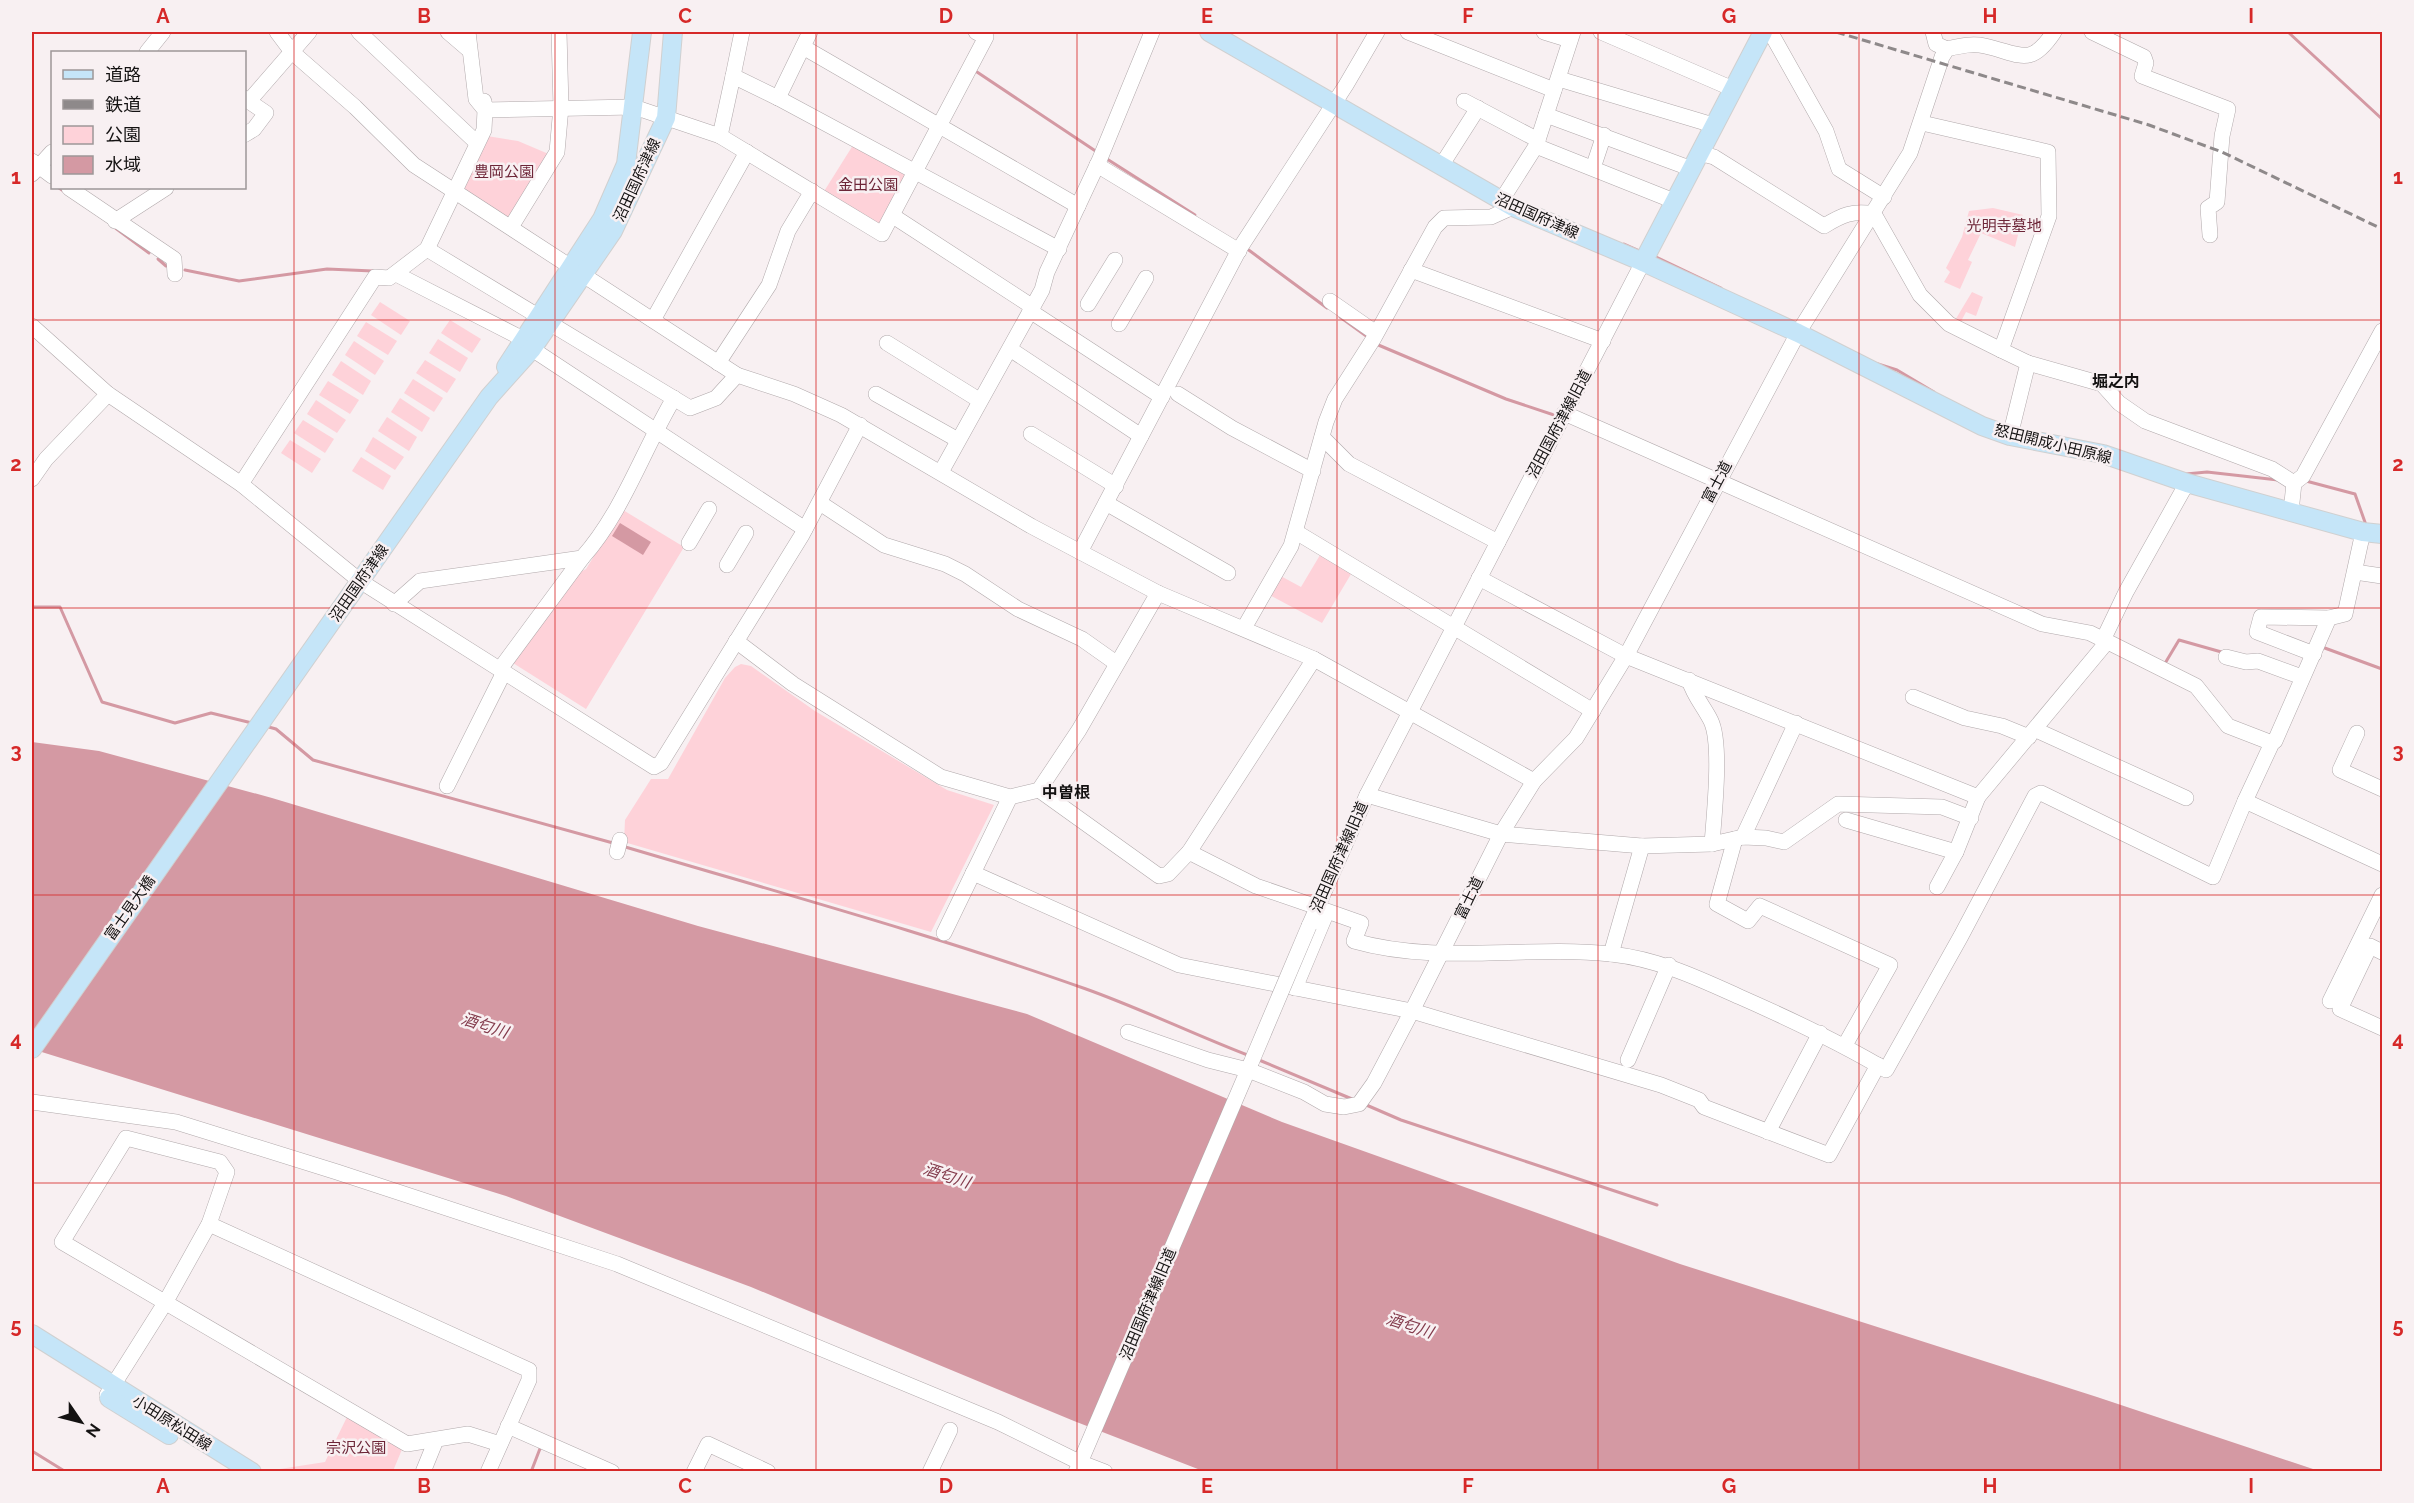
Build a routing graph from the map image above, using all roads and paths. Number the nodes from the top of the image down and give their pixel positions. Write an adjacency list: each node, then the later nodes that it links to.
1 (163, 32): 27 (street)
2 (277, 32): 29 (street)
3 (309, 32): 29 (street)
4 (359, 32): 47 (street)
5 (448, 32): 28 (street)
6 (468, 32): 28 (street)
7 (478, 32): 38 (street)
8 (559, 32): 36 (street)
9 (642, 32): 37 (main road, 沼田国府津線)
10 (673, 32): 40 (main road, 沼田国府津線)
11 (742, 32): 30 (street)
12 (810, 32): 25 (street)
13 (976, 32): 43 (street)
14 (1152, 32): 51 (street)
15 (1209, 32): 35 (main road, 沼田国府津線)
16 (1377, 32): 35 (street)
17 (1408, 32): 31 (street)
18 (1545, 32): 24 (street)
19 (1601, 32): 32 (street)
20 (1933, 32): 26 (street)
21 (2054, 32): 26 (street)
22 (2092, 32): 70 (street)
23 (1760, 33): 32 (main road); 62 (street)
24 (1572, 36): 31 (street)
25 (802, 47): 33 (street); 43 (street)
26 (1947, 49): 41 (street, 富士道)
27 (155, 50)
28 (469, 50): 38 (street)
29 (292, 51): 34 (street); 60 (street)
30 (733, 76): 33 (street); 46 (street)
31 (1556, 84): 39 (street); 42 (street)
32 (1733, 89): 42 (main road)
33 (778, 98): 56 (street)
34 (247, 99): 44 (street)
35 (1333, 104): 53 (main road, 沼田国府津線); 71 (street)
36 (561, 107): 37 (street); 38 (street); 69 (street)
37 (634, 107): 40 (street); 78 (main road, 沼田国府津線)
38 (485, 110): 47 (street)
39 (1546, 114): 45 (street); 48 (street)
40 (666, 118): 46 (street); 78 (main road, 沼田国府津線)
41 (1922, 123): 62 (street, 富士道); 95 (street)
42 (1713, 125): 52 (main road)
43 (939, 126): 56 (street); 65 (street)
44 (246, 134)
45 (1604, 135): 52 (street); 55 (street)
46 (720, 136): 49 (street)
47 (477, 143): 60 (street)
48 (1537, 143): 53 (street); 55 (street); 64 (street)
49 (747, 152): 61 (street); 85 (street)
50 (51, 153): 54 (street)
51 (1100, 159): 65 (street); 71 (street)
52 (1695, 161): 63 (main road); 66 (street)
53 (1441, 166): 64 (main road, 沼田国府津線)
54 (34, 167): 57 (street)
55 (1593, 168): 63 (street)
56 (915, 171): 67 (street); 73 (street)
57 (51, 176)
58 (70, 189): 68 (street)
59 (164, 189): 68 (street)
60 (453, 191): 69 (street); 72 (street)
61 (812, 191): 67 (street); 96 (street)
62 (1884, 197): 66 (street, 富士道)
63 (1674, 201): 75 (main road)
64 (1507, 204): 75 (main road, 沼田国府津線); 77 (street)
65 (1078, 206): 73 (street)
66 (1874, 214): 88 (street, 富士道); 95 (street)
67 (893, 216): 83 (street)
68 (115, 221): 76 (street)
69 (511, 227): 78 (street)
70 (2210, 235)
71 (1241, 247): 103 (street)
72 (427, 249): 79 (street); 84 (street)
73 (1059, 249): 83 (street)
74 (1115, 260): 82 (street)
75 (1644, 262): 88 (main road, 怒田開成小田原線); 91 (street, 沼田国府津線旧道)
76 (174, 268)
77 (1411, 270): 90 (street); 91 (street)
78 (578, 272): 84 (main road, 沼田国府津線); 85 (street)
79 (396, 274): 93 (street); 119 (street)
80 (1146, 278): 86 (street)
81 (1330, 302): 90 (street)
82 (1088, 304)
83 (1032, 309): 94 (street); 103 (street)
84 (545, 319): 93 (main road, 沼田国府津線); 102 (street)
85 (653, 320): 96 (street)
86 (1119, 324)
87 (32, 326): 99 (street)
88 (1800, 329): 108 (main road, 怒田開成小田原線); 120 (street, 富士道)
89 (2382, 331): 118 (street)
90 (1373, 338): 111 (street)
91 (1603, 341): 105 (street, 沼田国府津線旧道)
92 (887, 343): 104 (street)
93 (532, 348): 107 (street); 140 (main road, 沼田国府津線)
94 (1010, 349): 104 (street); 110 (street)
95 (2001, 350): 97 (street)
96 (718, 363): 98 (street)
97 (2028, 363): 108 (street); 118 (street)
98 (737, 375): 102 (street); 106 (street)
99 (108, 394): 116 (street); 119 (street)
100 (876, 394): 112 (street)
101 (1178, 394): 114 (street)
102 (674, 398): 107 (street)
103 (1162, 398): 110 (street)
104 (980, 400): 112 (street)
105 (1561, 418): 120 (street); 131 (street, 沼田国府津線旧道)
106 (860, 425): 115 (street); 122 (street)
107 (659, 426): 126 (street); 134 (street)
108 (2011, 431): 117 (main road, 怒田開成小田原線)
109 (1031, 434): 121 (street)
110 (1141, 436): 121 (street)
111 (1322, 437): 114 (street); 131 (street)
112 (958, 440): 115 (street)
113 (709, 454): 126 (street)
114 (1313, 471): 127 (street)
115 (941, 472): 133 (street)
116 (32, 476)
117 (2187, 483): 125 (main road, 怒田開成小田原線); 147 (street)
118 (2294, 483): 125 (street)
119 (241, 484): 140 (street)
120 (1716, 484): 147 (street); 149 (street, 富士道)
121 (1116, 486): 123 (street)
122 (819, 503): 126 (street); 152 (street)
123 (1106, 503): 133 (street); 137 (street)
124 (709, 509): 132 (street)
125 (2291, 512): 128 (main road, 怒田開成小田原線)
126 (806, 522): 146 (street)
127 (1296, 532): 144 (street); 145 (street)
128 (2363, 532): 130 (main road, 怒田開成小田原線); 136 (street)
129 (746, 533): 135 (street)
130 (2382, 534)
131 (1498, 542): 139 (street, 沼田国府津線旧道)
132 (689, 543)
133 (1080, 552): 141 (street)
134 (582, 558): 142 (street); 153 (street)
135 (727, 565)
136 (2355, 572): 138 (street); 143 (street)
137 (1228, 573)
138 (2382, 576)
139 (1479, 578): 145 (street, 沼田国府津線旧道); 149 (street)
140 (360, 581): 142 (street); 163 (main road, 沼田国府津線)
141 (1158, 593): 144 (street); 152 (street)
142 (394, 604): 153 (street)
143 (2329, 618): 148 (street); 148 (street)
144 (1244, 627): 151 (street)
145 (1454, 627): 157 (street); 158 (street, 沼田国府津線旧道)
146 (736, 641): 153 (street); 169 (street)
147 (2105, 641): 160 (street); 162 (street)
148 (2314, 654): 154 (street)
149 (1626, 656): 155 (street); 157 (street, 富士道)
150 (2226, 657): 154 (street)
151 (1314, 659): 158 (street); 179 (street)
152 (1116, 663): 167 (street)
153 (502, 671): 165 (street)
154 (2302, 677): 162 (street)
155 (1689, 680): 159 (street); 177 (street)
156 (1913, 697): 160 (street)
157 (1593, 711): 164 (street, 富士道)
158 (1410, 712): 164 (street); 168 (street, 沼田国府津線旧道)
159 (1797, 723): 170 (street); 176 (street)
160 (2033, 733): 170 (street); 171 (street)
161 (2356, 733): 166 (street)
162 (2272, 743): 172 (street)
163 (229, 768): 198 (main road, 富士見大橋)
164 (1534, 781): 175 (street, 富士道)
165 (447, 786)
166 (2382, 789)
167 (1039, 790): 169 (street); 179 (street)
168 (1366, 795): 175 (street); 185 (street, 沼田国府津線旧道)
169 (1010, 797): 182 (street)
170 (1978, 797): 173 (street)
171 (2186, 798)
172 (2245, 801): 181 (street); 200 (street)
173 (1971, 818): 176 (street); 180 (street)
174 (1846, 820): 180 (street)
175 (1501, 834): 178 (street); 187 (street, 富士道)
176 (1739, 838): 177 (street); 197 (street)
177 (1712, 844): 178 (street)
178 (1642, 846): 189 (street)
179 (1189, 852): 185 (street)
180 (1956, 852): 183 (street)
181 (2382, 864)
182 (973, 873): 186 (street); 191 (street)
183 (1937, 887)
184 (2382, 895): 192 (street)
185 (1322, 909): 187 (street); 191 (street); 201 (street, 沼田国府津線旧道, bridge)
186 (944, 933)
187 (1443, 952): 189 (street); 193 (street, 富士道)
188 (2382, 952): 194 (street)
189 (1611, 954): 190 (street)
190 (1669, 965): 196 (street); 199 (street)
191 (1295, 988): 193 (street)
192 (2330, 1001)
193 (1412, 1011): 201 (street, 富士道); 203 (street)
194 (2382, 1028)
195 (1128, 1032): 201 (street, 富士道)
196 (1820, 1033): 197 (street); 203 (street)
197 (1845, 1045): 200 (street)
198 (32, 1048)
199 (1628, 1060)
200 (1878, 1065): 203 (street)
201 (1250, 1067): 213 (street, 沼田国府津線旧道)
202 (32, 1102): 213 (street)
203 (1768, 1132)
204 (209, 1224): 205 (street); 205 (street); 209 (street)
205 (165, 1303): 208 (street); 211 (street)
206 (32, 1334): 208 (main road, 小田原松田線)
207 (32, 1349): 208 (main road, 小田原松田線)
208 (109, 1391): 214 (main road, 小田原松田線); 215 (main road, 小田原松田線)
209 (508, 1426): 212 (street); 218 (street)
210 (950, 1430): 221 (street)
211 (436, 1440): 212 (street); 216 (street)
212 (500, 1444): 217 (street)
213 (1078, 1467): 222 (street)
214 (227, 1472)
215 (252, 1472)
216 (423, 1472)
217 (488, 1472)
218 (612, 1472)
219 (693, 1472): 220 (street)
220 (768, 1472)
221 (930, 1472)
222 (1105, 1472)

